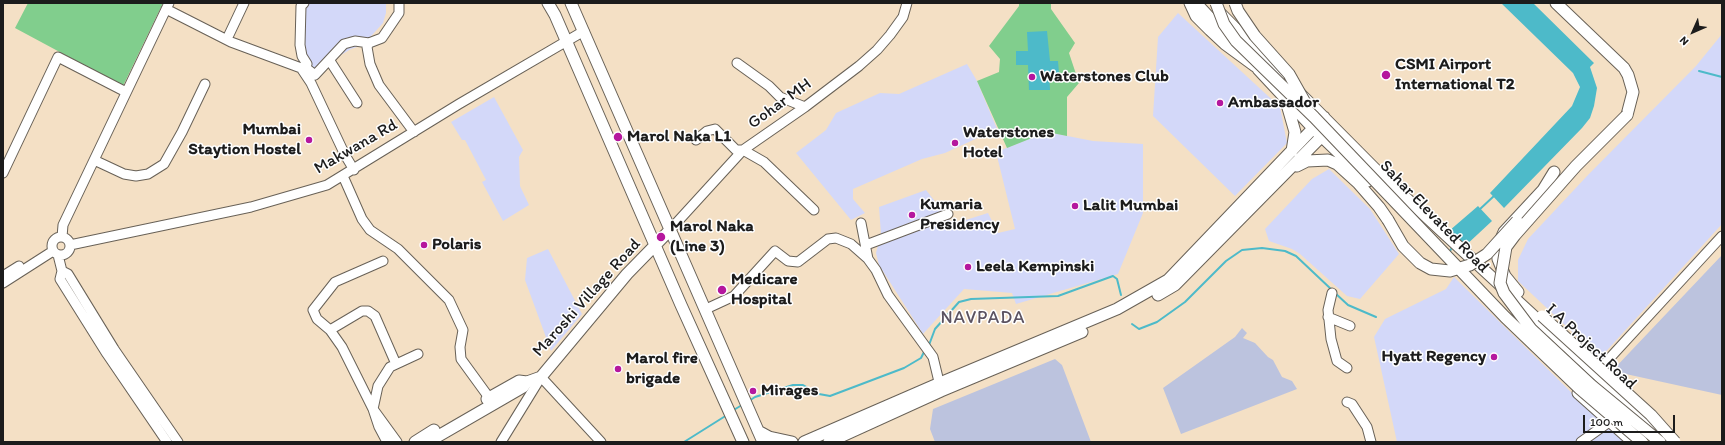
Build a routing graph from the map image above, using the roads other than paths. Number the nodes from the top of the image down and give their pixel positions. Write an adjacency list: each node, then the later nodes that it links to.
1 (244, 3): 15 (street)
2 (304, 3): 18 (street)
3 (399, 3): 17 (street)
4 (548, 3): 16 (main road)
5 (571, 3): 14 (main road)
6 (907, 3): 25 (street, Gohar MH)
7 (1190, 3): 20 (main road)
8 (1196, 3): 20 (main road)
9 (1211, 3): 26 (main road)
10 (1216, 3): 26 (main road, Sahar Elevated Road, bridge)
11 (1236, 3): 26 (main road, bridge)
12 (1556, 3): 36 (main road, Sahar Elevated Road, bridge)
13 (167, 6): 15 (street); 22 (street)
14 (584, 31): 16 (street, Makwana Rd); 45 (main road)
15 (227, 39): 37 (street)
16 (566, 40): 28 (street, Makwana Rd); 50 (main road)
17 (369, 43): 18 (street); 28 (street)
18 (330, 61): 24 (street)
19 (737, 63): 25 (street)
20 (1255, 66): 23 (main road)
21 (205, 84): 35 (street)
22 (126, 92): 35 (street); 40 (street)
23 (1285, 98): 26 (main road); 32 (main road)
24 (357, 102)
25 (805, 107): 31 (street, Gohar MH)
26 (1317, 121): 27 (main road, I A Project Road); 29 (main road); 32 (main road); 92 (main road, Sahar Elevated Road, bridge)
27 (1332, 126): 29 (main road); 67 (main road, I A Project Road)
28 (414, 132): 37 (street, Makwana Rd)
29 (1322, 136): 33 (main road); 34 (main road)
30 (696, 140): 31 (street)
31 (743, 150): 42 (street); 45 (street, Gohar MH)
32 (1292, 152): 69 (main road)
33 (1339, 153): 34 (main road); 70 (main road)
34 (1305, 155): 38 (main road)
35 (94, 160): 47 (street)
36 (1576, 166): 38 (main road, bridge); 93 (main road, Sahar Elevated Road, bridge)
37 (354, 170): 41 (street, Makwana Rd)
38 (1288, 172): 69 (main road)
39 (1554, 172): 95 (main road, bridge)
40 (3, 173)
41 (343, 176): 49 (street, Makwana Rd); 71 (street)
42 (814, 210)
43 (948, 214): 48 (street)
44 (861, 223): 48 (street)
45 (669, 231): 50 (main road, Maroshi Village Road); 57 (main road)
46 (1722, 236): 67 (street)
47 (62, 237): 49 (street); 51 (street)
48 (866, 245): 52 (street)
49 (70, 246): 51 (street)
50 (656, 246): 59 (main road); 68 (main road, Maroshi Village Road)
51 (54, 251): 54 (street); 55 (street); 56 (street)
52 (868, 259): 60 (street); 69 (street)
53 (383, 261): 63 (street)
54 (62, 271): 76 (street); 77 (street)
55 (3, 276)
56 (3, 283)
57 (695, 287): 59 (main road); 60 (main road)
58 (1332, 293): 61 (street)
59 (677, 294): 84 (main road)
60 (706, 310): 75 (main road)
61 (1328, 317): 62 (street); 66 (street)
62 (1350, 326)
63 (330, 330): 65 (street); 73 (street)
64 (418, 354): 65 (street)
65 (396, 364): 73 (street)
66 (1347, 368)
67 (1595, 374): 70 (street); 94 (main road, I A Project Road)
68 (540, 377): 71 (main road, Maroshi Village Road); 82 (street); 83 (street)
69 (940, 387): 87 (main road); 88 (main road)
70 (1576, 392): 74 (main road)
71 (491, 401): 80 (main road, Maroshi Village Road); 81 (main road, Maroshi Village Road)
72 (1347, 402): 89 (street)
73 (373, 409): 78 (street); 79 (street)
74 (1609, 422): 90 (street); 91 (main road)
75 (758, 431): 85 (main road); 86 (main road)
76 (167, 442)
77 (178, 442)
78 (388, 442)
79 (397, 442)
80 (415, 442)
81 (428, 442)
82 (501, 442)
83 (601, 442)
84 (743, 442)
85 (763, 442)
86 (792, 442)
87 (804, 442)
88 (829, 442)
89 (1370, 442)
90 (1581, 442)
91 (1633, 442)
92 (1642, 442)
93 (1660, 442)
94 (1670, 442)
95 (1675, 442)

